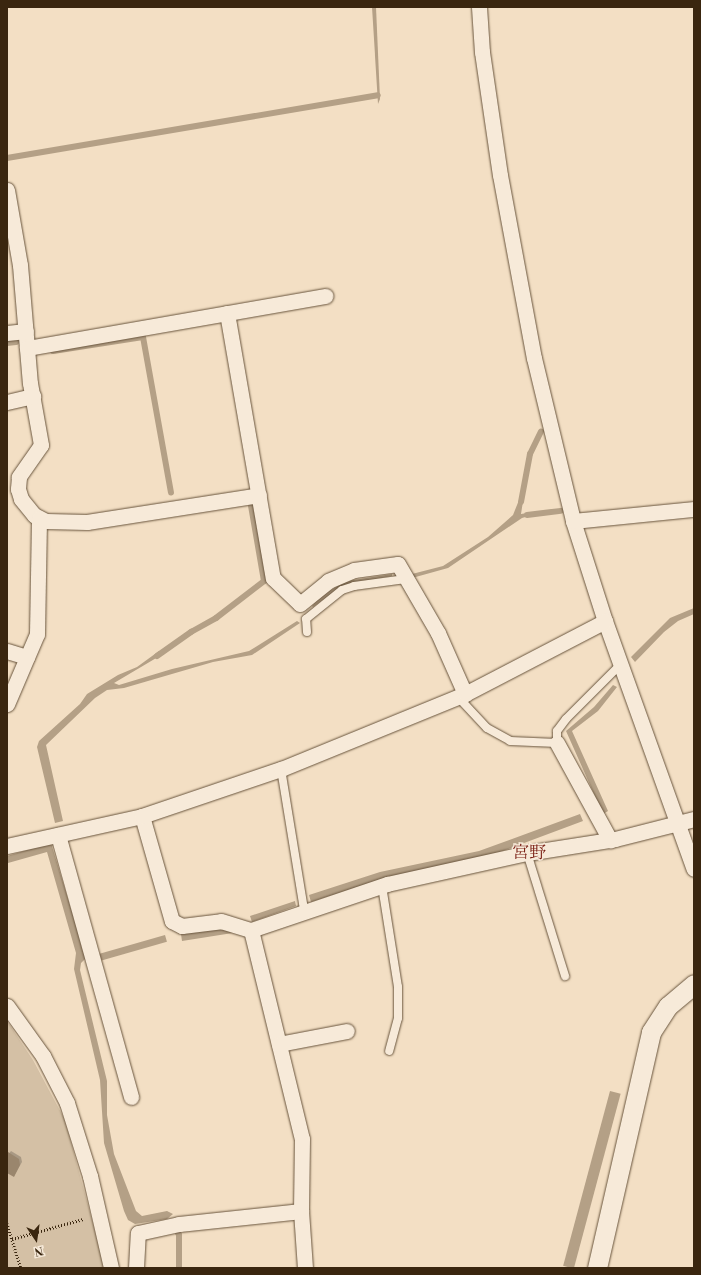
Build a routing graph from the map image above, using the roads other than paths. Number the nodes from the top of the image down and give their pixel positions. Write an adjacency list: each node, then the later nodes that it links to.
1 (479, 7): 13 (street)
2 (7, 190): 5 (street)
3 (325, 296): 4 (street)
4 (227, 313): 7 (street); 10 (street)
5 (26, 331): 6 (street); 7 (street)
6 (7, 333)
7 (27, 348): 8 (street)
8 (33, 396): 9 (street); 12 (street)
9 (7, 402)
10 (259, 495): 12 (street); 14 (street)
11 (694, 509): 13 (street)
12 (39, 518): 18 (street)
13 (573, 521): 15 (street)
14 (406, 580): 16 (lane); 20 (street)
15 (605, 621): 19 (street); 20 (street)
16 (306, 632)
17 (7, 651): 18 (street)
18 (27, 657): 21 (street)
19 (620, 665): 22 (lane); 26 (street)
20 (461, 696): 22 (lane); 23 (street)
21 (7, 704)
22 (557, 743): 28 (street)
23 (281, 769): 24 (street); 33 (lane)
24 (142, 816): 27 (street); 34 (street)
25 (694, 819): 26 (street)
26 (678, 823): 28 (street); 31 (street)
27 (58, 835): 29 (street); 41 (street)
28 (610, 840): 30 (street)
29 (7, 845)
30 (527, 853): 32 (street); 35 (lane)
31 (694, 869)
32 (382, 886): 33 (street); 40 (lane)
33 (304, 910): 34 (street)
34 (252, 930): 39 (street)
35 (565, 976)
36 (694, 984): 46 (street)
37 (7, 1006): 43 (street)
38 (347, 1031): 39 (street)
39 (279, 1044): 42 (street)
40 (389, 1051)
41 (131, 1097)
42 (301, 1211): 44 (street); 45 (street)
43 (111, 1268)
44 (136, 1268)
45 (305, 1268)
46 (597, 1268)

